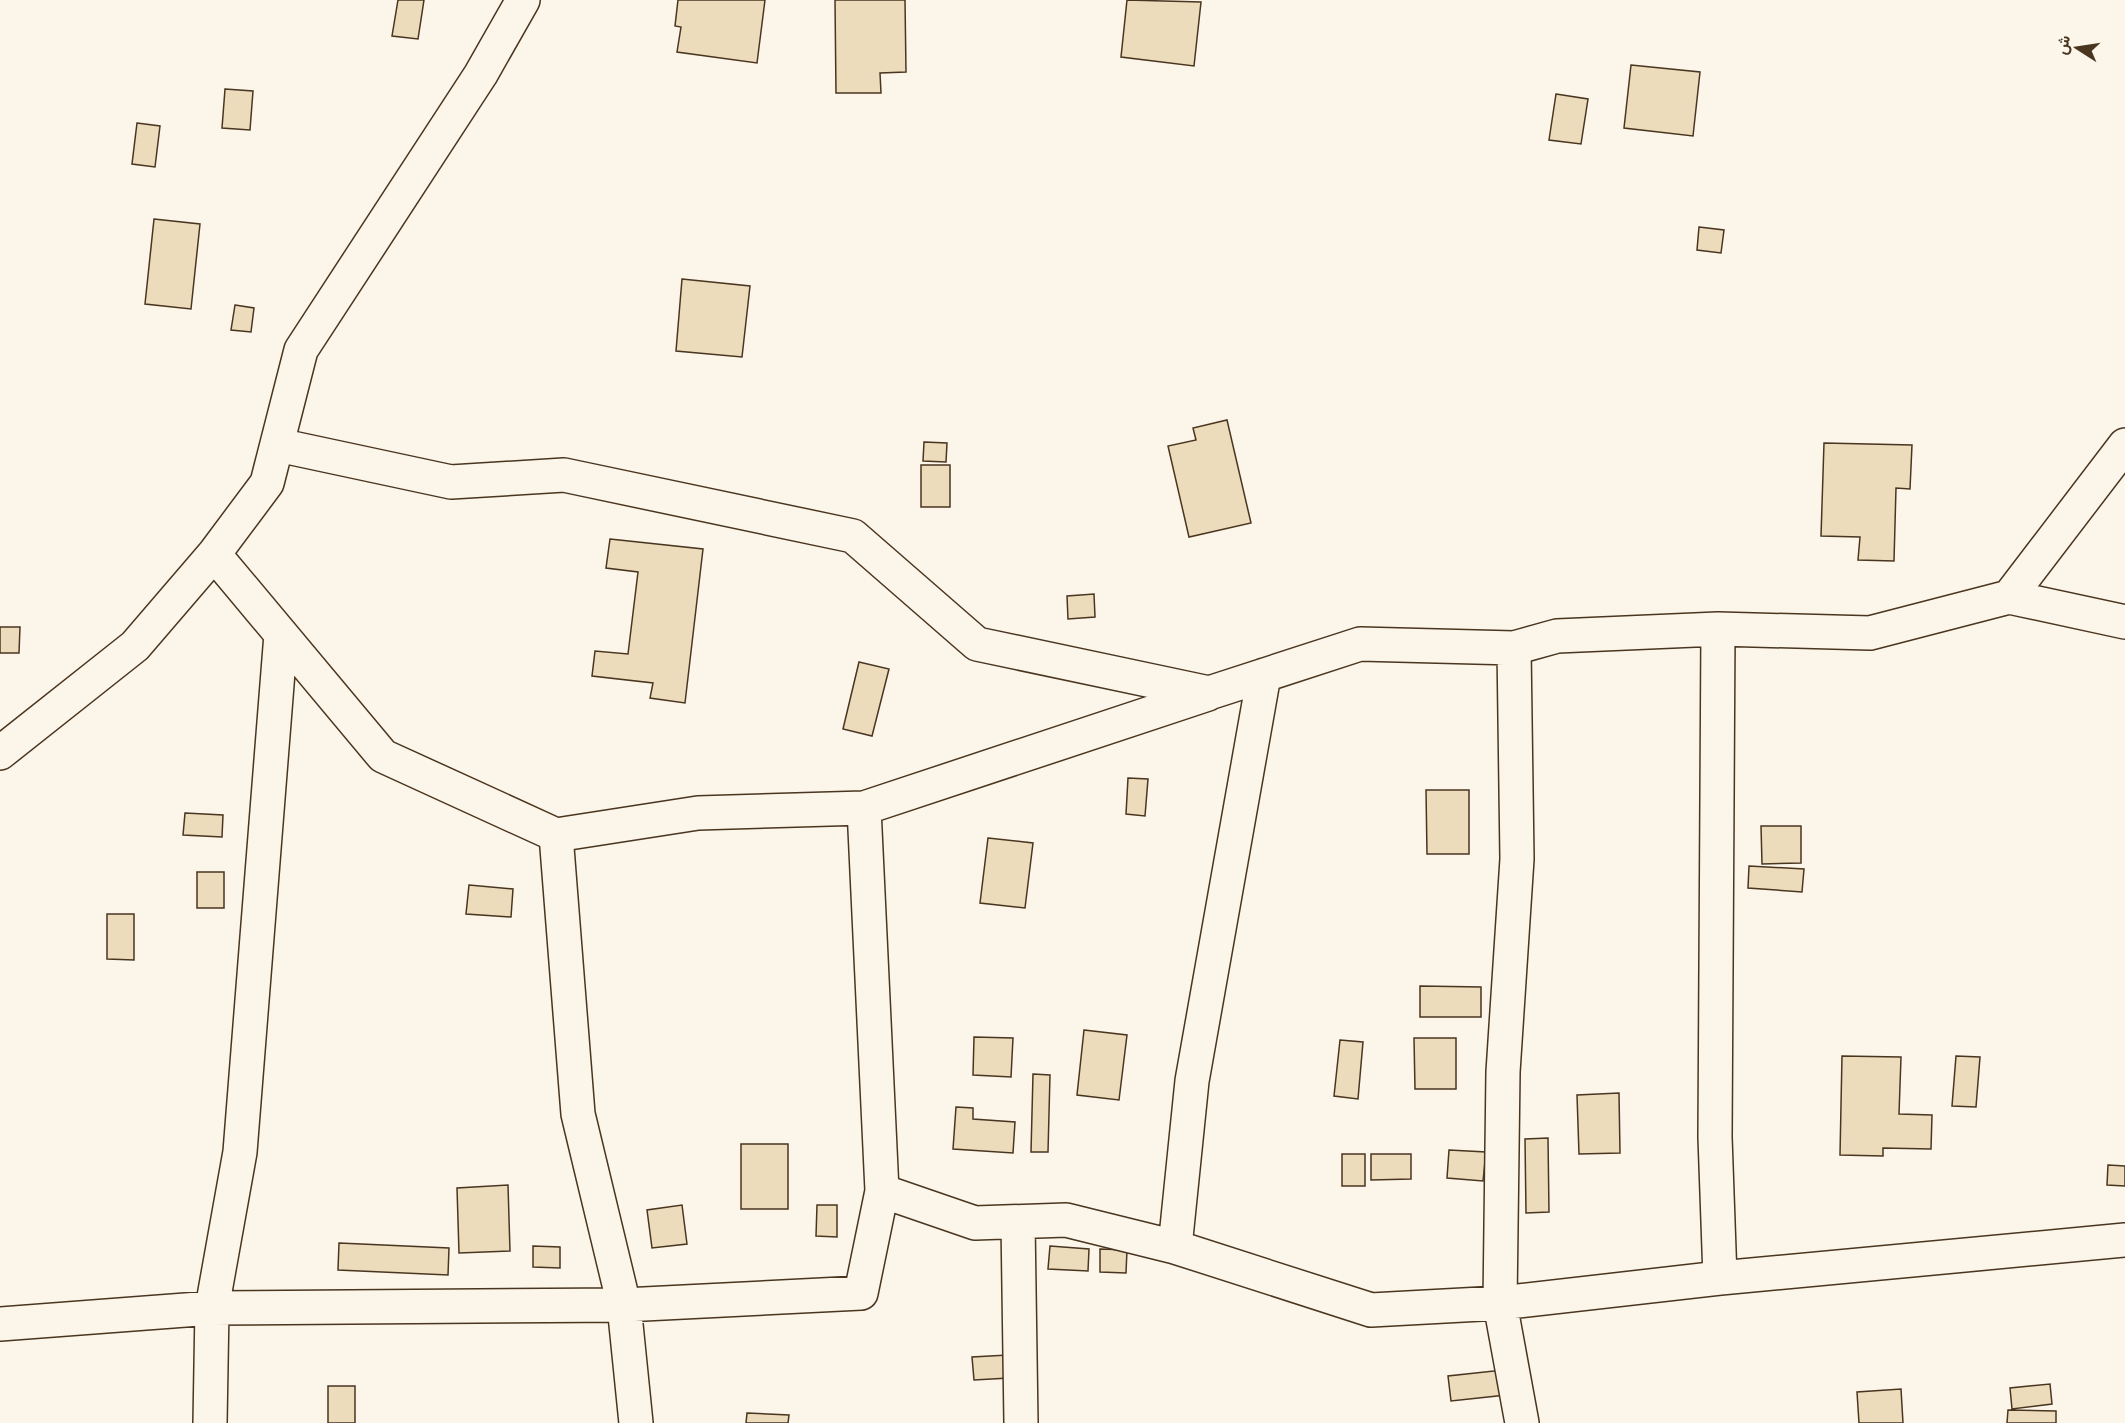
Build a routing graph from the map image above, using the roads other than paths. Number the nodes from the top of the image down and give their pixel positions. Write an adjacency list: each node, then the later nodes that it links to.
1 (523, 0): 2 (street)
2 (278, 445): 4 (street); 11 (street)
3 (2125, 446): 5 (street)
4 (214, 554): 8 (street); 12 (street)
5 (2009, 597): 6 (street); 7 (street)
6 (2125, 622)
7 (1718, 629): 9 (street); 19 (street)
8 (281, 633): 14 (street); 22 (street)
9 (1514, 648): 10 (street); 20 (street)
10 (1264, 675): 11 (street); 18 (street)
11 (1209, 693): 13 (street)
12 (0, 753)
13 (864, 808): 14 (street); 15 (street)
14 (556, 835): 21 (street)
15 (882, 1191): 16 (street); 21 (street)
16 (1018, 1222): 18 (street); 26 (street)
17 (2125, 1240): 19 (street)
18 (1175, 1247): 20 (street)
19 (1720, 1278): 20 (street)
20 (1500, 1303): 27 (street)
21 (624, 1305): 22 (street); 25 (street)
22 (212, 1308): 23 (street); 24 (street)
23 (0, 1324)
24 (210, 1423)
25 (636, 1423)
26 (1021, 1423)
27 (1522, 1423)

